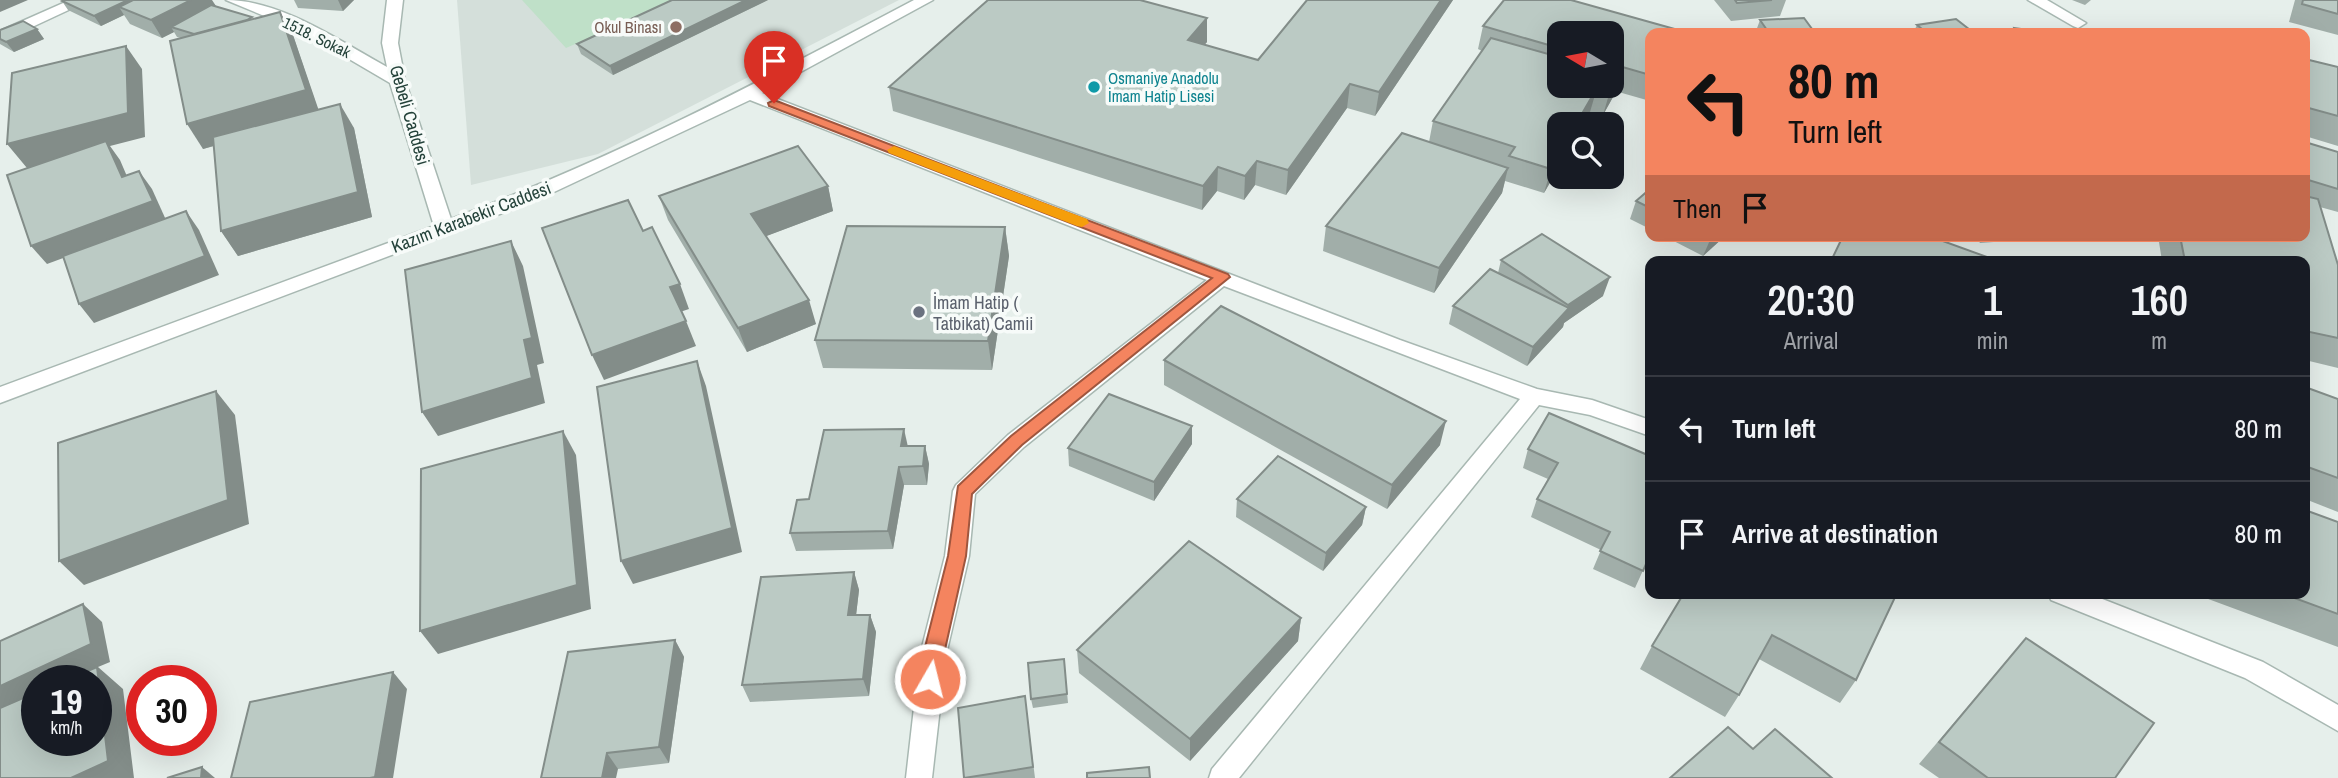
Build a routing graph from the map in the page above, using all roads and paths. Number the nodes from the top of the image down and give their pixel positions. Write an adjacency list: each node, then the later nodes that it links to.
1 (82, 0): 7 (street)
2 (234, 0): 8 (street, 1518. Sokak)
3 (395, 0): 8 (street, Gebeli Caddesi)
4 (925, 0): 9 (street, Kazım Karabekir Caddesi)
5 (2036, 0): 6 (street)
6 (2078, 23)
7 (0, 37)
8 (397, 80): 10 (street, Gebeli Caddesi)
9 (749, 94): 10 (street, Kazım Karabekir Caddesi); 11 (street)
10 (444, 228): 12 (street, Kazım Karabekir Caddesi)
11 (1223, 277): 13 (street); 17 (street)
12 (0, 395)
13 (1534, 396): 14 (street); 18 (street)
14 (1645, 427)
15 (2075, 599): 16 (street)
16 (2338, 719)
17 (919, 778)
18 (1222, 778)

